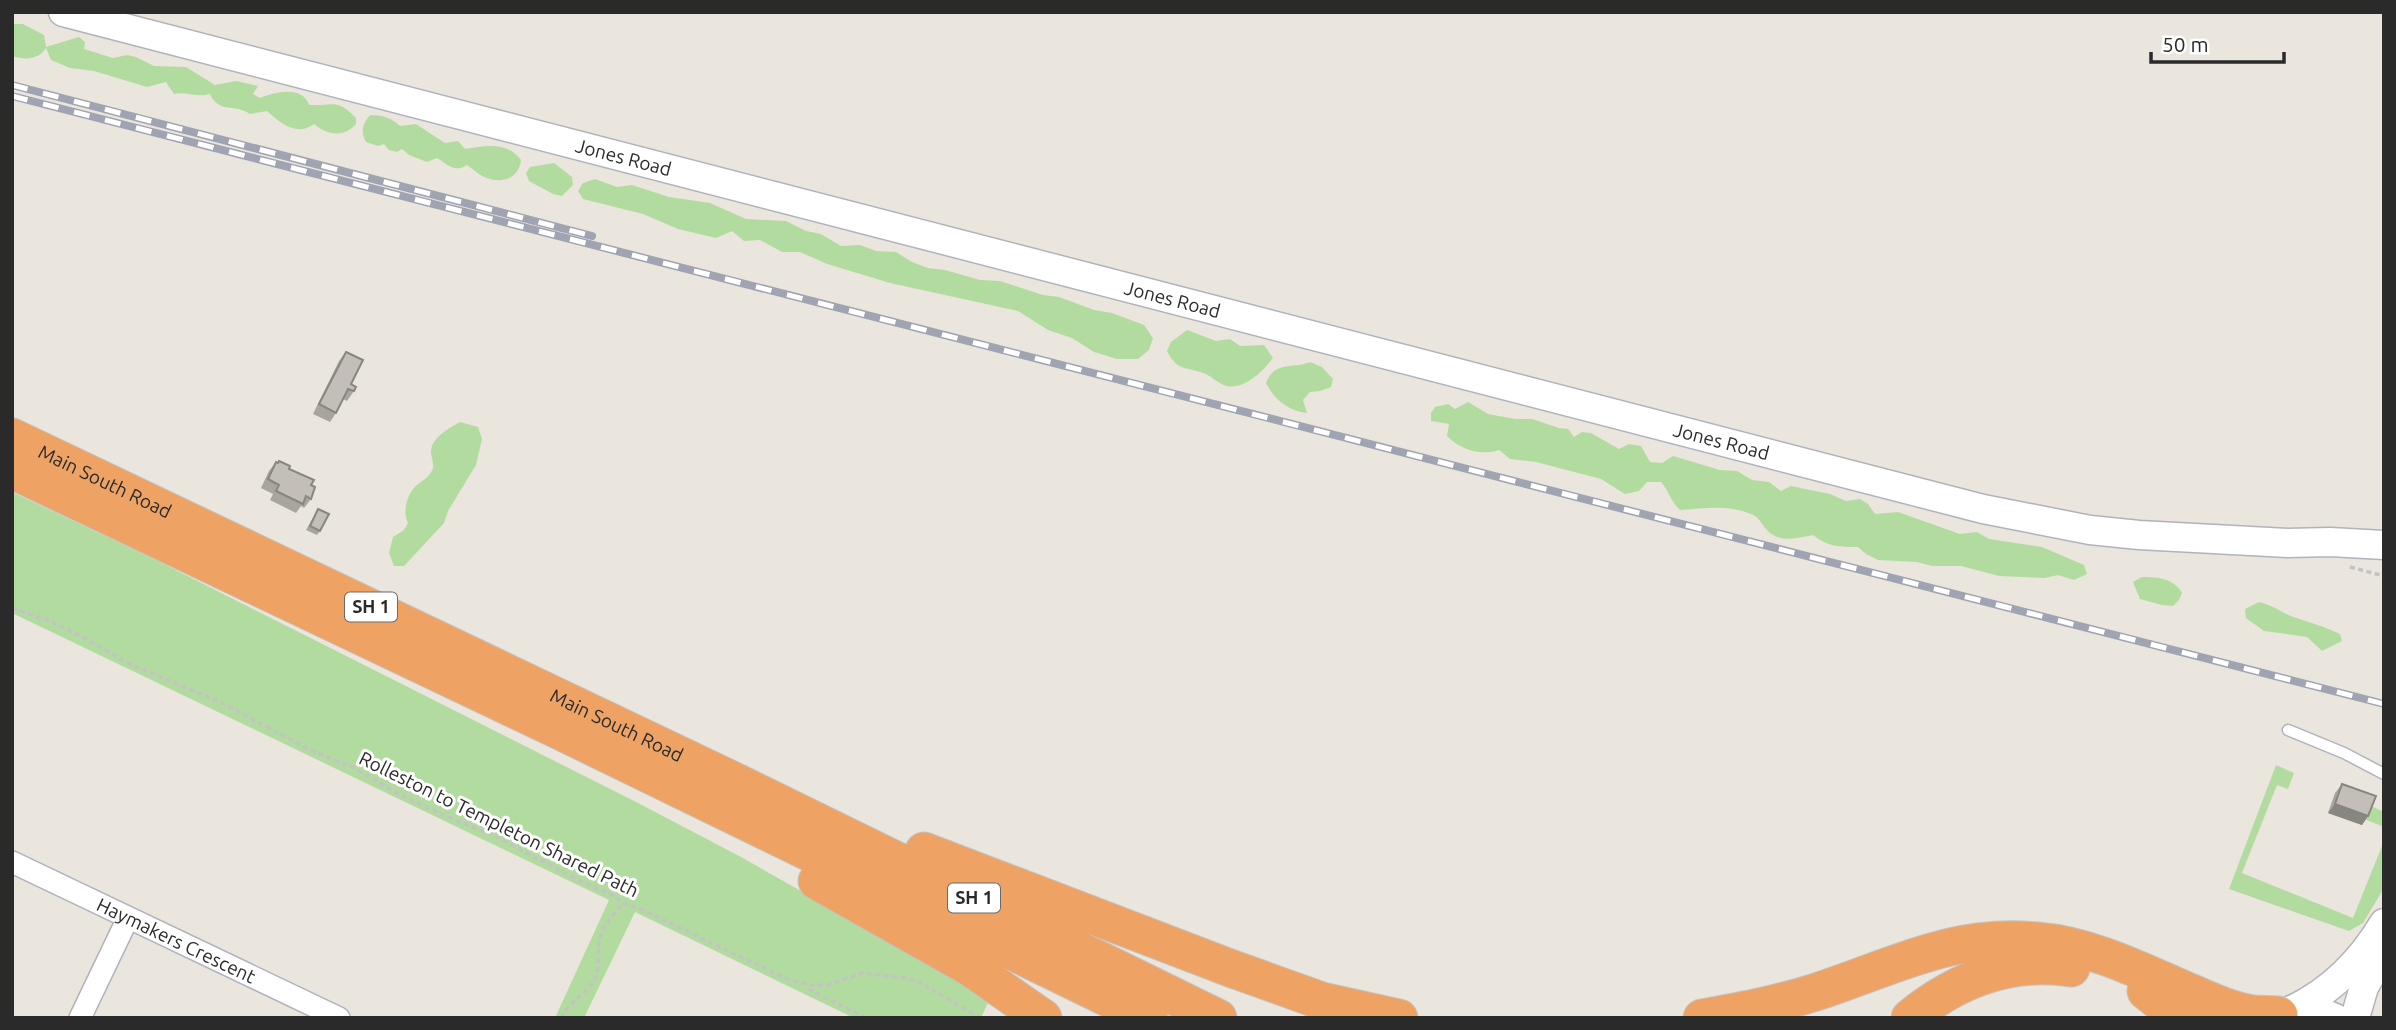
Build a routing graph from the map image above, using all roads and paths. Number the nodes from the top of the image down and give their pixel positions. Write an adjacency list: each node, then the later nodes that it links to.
1 (63, 12): 4 (main road, Jones Road)
2 (12, 438): 11 (highway, Main South Road / SH 1)
3 (12, 470): 8 (highway, Main South Road / SH 1)
4 (2288, 543): 5 (main road, Jones Road); 6 (main road, Jones Road)
5 (2384, 545)
6 (2384, 563)
7 (12, 608): 13 (path, Rolleston to Templeton Shared Path)
8 (558, 730): 25 (highway); 26 (highway, Main South Road / SH 1)
9 (2288, 730): 10 (lane)
10 (2384, 774)
11 (730, 779): 27 (highway, Main South Road / SH 1); 28 (highway)
12 (12, 862): 14 (street, Haymakers Crescent)
13 (623, 904): 22 (path); 24 (path, Rolleston to Templeton Shared Path)
14 (128, 918): 20 (street); 21 (street, Haymakers Crescent)
15 (2384, 923): 19 (main road)
16 (2384, 953): 34 (main road)
17 (808, 989): 23 (path)
18 (2146, 991): 30 (highway); 31 (highway); 32 (highway)
19 (2283, 1014): 29 (highway); 33 (main road)
20 (80, 1018)
21 (339, 1018)
22 (561, 1018)
23 (867, 1018)
24 (980, 1018)
25 (1043, 1018)
26 (1149, 1018)
27 (1219, 1018)
28 (1399, 1018)
29 (1702, 1018)
30 (1910, 1018)
31 (2180, 1018)
32 (2201, 1018)
33 (2335, 1018)
34 (2355, 1018)

